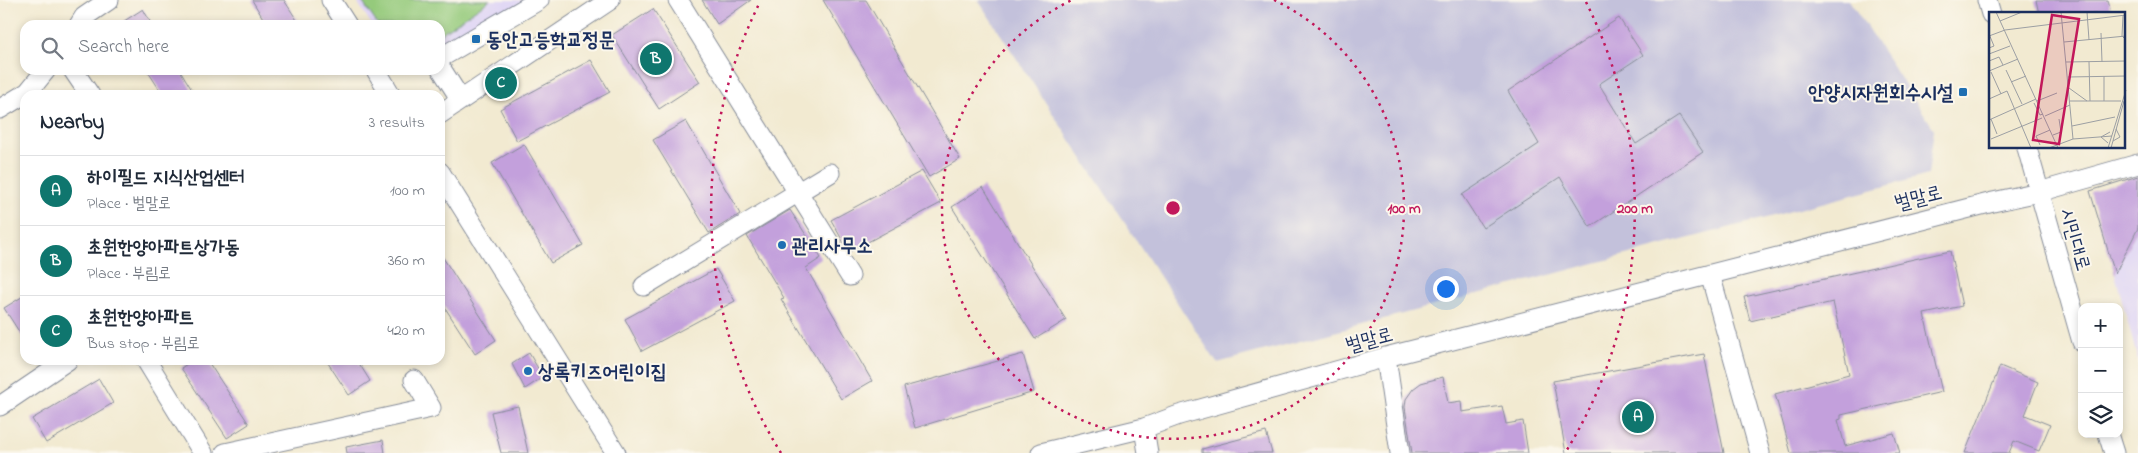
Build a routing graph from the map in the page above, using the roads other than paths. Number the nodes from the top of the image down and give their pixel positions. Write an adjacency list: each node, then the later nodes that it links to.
1 (109, 0): 6 (street)
2 (331, 0): 7 (street)
3 (539, 0): 8 (street)
4 (610, 0): 17 (street)
5 (678, 0): 24 (street)
6 (82, 20)
7 (344, 20)
8 (445, 55)
9 (42, 75): 13 (street)
10 (77, 75): 14 (street)
11 (379, 75): 15 (street)
12 (445, 75): 17 (street)
13 (30, 90)
14 (87, 90)
15 (388, 90)
16 (20, 97): 18 (street)
17 (461, 100): 19 (street)
18 (0, 109)
19 (445, 111)
20 (2027, 149): 25 (street, 시민대로)
21 (2138, 164): 25 (street, 벌말로)
22 (830, 173): 24 (street)
23 (445, 180): 39 (street)
24 (799, 192): 27 (street); 28 (street)
25 (2039, 192): 26 (street, 벌말로); 29 (street, 시민대로)
26 (1710, 274): 30 (street, 벌말로); 43 (street)
27 (850, 276)
28 (644, 286)
29 (2078, 328)
30 (1386, 357): 35 (street, 벌말로); 42 (street)
31 (61, 365): 34 (street)
32 (149, 365): 37 (street)
33 (414, 380): 38 (street)
34 (0, 406)
35 (1144, 428): 40 (street, 벌말로); 41 (street)
36 (2109, 438): 44 (street)
37 (203, 453)
38 (225, 453)
39 (616, 453)
40 (1041, 453)
41 (1148, 453)
42 (1400, 453)
43 (1760, 453)
44 (2114, 453)

